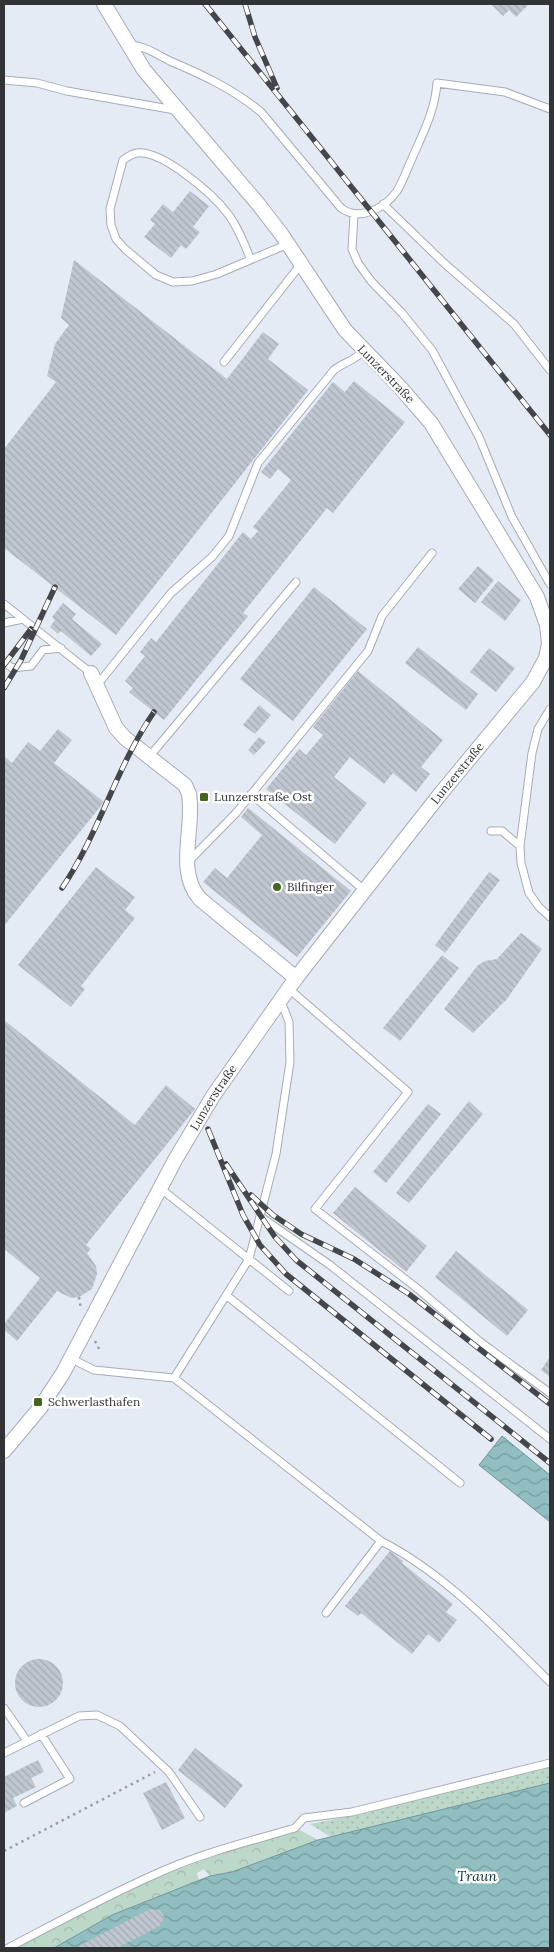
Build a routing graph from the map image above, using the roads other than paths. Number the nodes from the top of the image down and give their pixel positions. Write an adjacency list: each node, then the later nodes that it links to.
1 (104, 4): 2 (street, Lunzerstraße)
2 (128, 45): 5 (street, Lunzerstraße); 7 (lane)
3 (4, 80): 5 (lane)
4 (550, 109): 6 (lane)
5 (176, 110): 8 (street, Lunzerstraße)
6 (383, 204): 7 (lane); 13 (lane)
7 (354, 216): 16 (lane)
8 (288, 244): 9 (lane); 10 (street, Lunzerstraße)
9 (250, 258): 9 (lane)
10 (301, 264): 11 (street, Lunzerstraße); 12 (lane)
11 (364, 350): 22 (lane); 29 (street, Lunzerstraße)
12 (224, 362)
13 (550, 370)
14 (432, 553): 25 (lane)
15 (296, 582): 24 (lane)
16 (550, 584)
17 (4, 604): 18 (lane)
18 (23, 619): 19 (lane); 20 (lane)
19 (4, 623)
20 (61, 648): 21 (lane); 22 (lane)
21 (4, 662)
22 (95, 679): 24 (street)
23 (550, 709): 27 (lane)
24 (149, 757): 28 (street)
25 (251, 794): 28 (lane); 29 (lane)
26 (491, 832): 27 (lane)
27 (520, 846): 30 (lane)
28 (187, 864): 31 (street)
29 (364, 890): 31 (street, Lunzerstraße)
30 (550, 917)
31 (288, 988): 32 (street, Lunzerstraße); 33 (lane); 39 (lane)
32 (160, 1188): 34 (lane); 37 (street, Lunzerstraße)
33 (261, 1217): 34 (lane); 40 (lane)
34 (249, 1259): 35 (lane); 36 (lane)
35 (289, 1291)
36 (226, 1296): 38 (lane); 42 (lane)
37 (70, 1358): 38 (lane); 41 (street, Lunzerstraße)
38 (174, 1378): 43 (lane)
39 (550, 1393)
40 (550, 1439)
41 (5, 1449)
42 (460, 1483)
43 (381, 1541): 44 (lane); 45 (lane)
44 (326, 1613)
45 (550, 1682)
46 (4, 1708): 48 (lane)
47 (41, 1734): 48 (lane); 51 (lane); 52 (lane)
48 (27, 1741): 49 (lane)
49 (4, 1753)
50 (550, 1764): 53 (lane)
51 (24, 1803)
52 (200, 1817)
53 (8, 1948)

